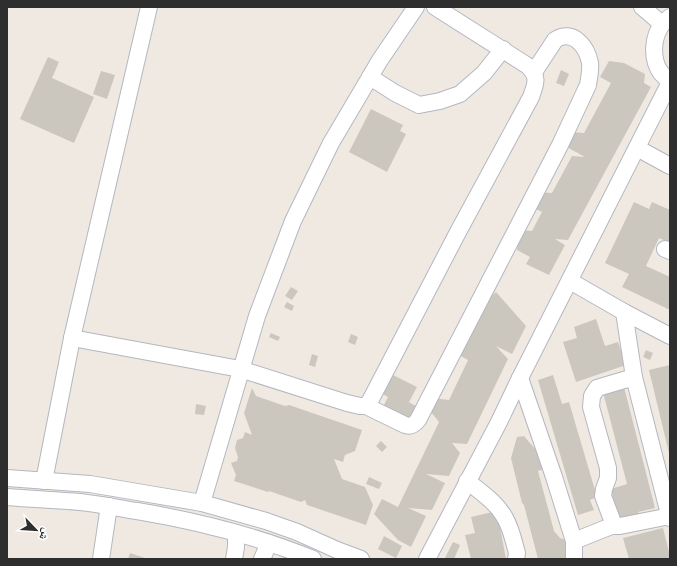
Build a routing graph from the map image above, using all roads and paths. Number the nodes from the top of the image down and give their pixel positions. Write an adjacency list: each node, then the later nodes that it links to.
1 (149, 7): 15 (street)
2 (416, 7): 8 (street)
3 (435, 7): 6 (street)
4 (642, 7): 5 (street)
5 (666, 20): 9 (street)
6 (503, 49): 7 (street); 8 (street)
7 (534, 72): 19 (street); 19 (street)
8 (370, 77): 16 (street)
9 (670, 82): 10 (street)
10 (637, 148): 11 (street); 12 (street)
11 (670, 166)
12 (570, 281): 13 (street); 17 (street)
13 (624, 312): 14 (street); 18 (street)
14 (670, 336)
15 (72, 338): 16 (street); 21 (street)
16 (240, 369): 19 (street); 24 (street)
17 (520, 378): 22 (street); 29 (street)
18 (634, 378): 26 (street); 27 (street)
19 (366, 406)
20 (7, 478): 21 (street)
21 (44, 481): 24 (street)
22 (467, 481): 36 (street); 37 (street)
23 (7, 497): 25 (street)
24 (202, 503): 35 (street)
25 (109, 506): 28 (street); 31 (street)
26 (670, 516): 27 (street)
27 (614, 525): 29 (street)
28 (236, 533): 30 (street); 32 (street)
29 (574, 541): 38 (street)
30 (269, 543): 33 (street); 34 (street)
31 (101, 559)
32 (234, 559)
33 (262, 559)
34 (313, 559)
35 (361, 559)
36 (427, 559)
37 (516, 559)
38 (574, 559)

